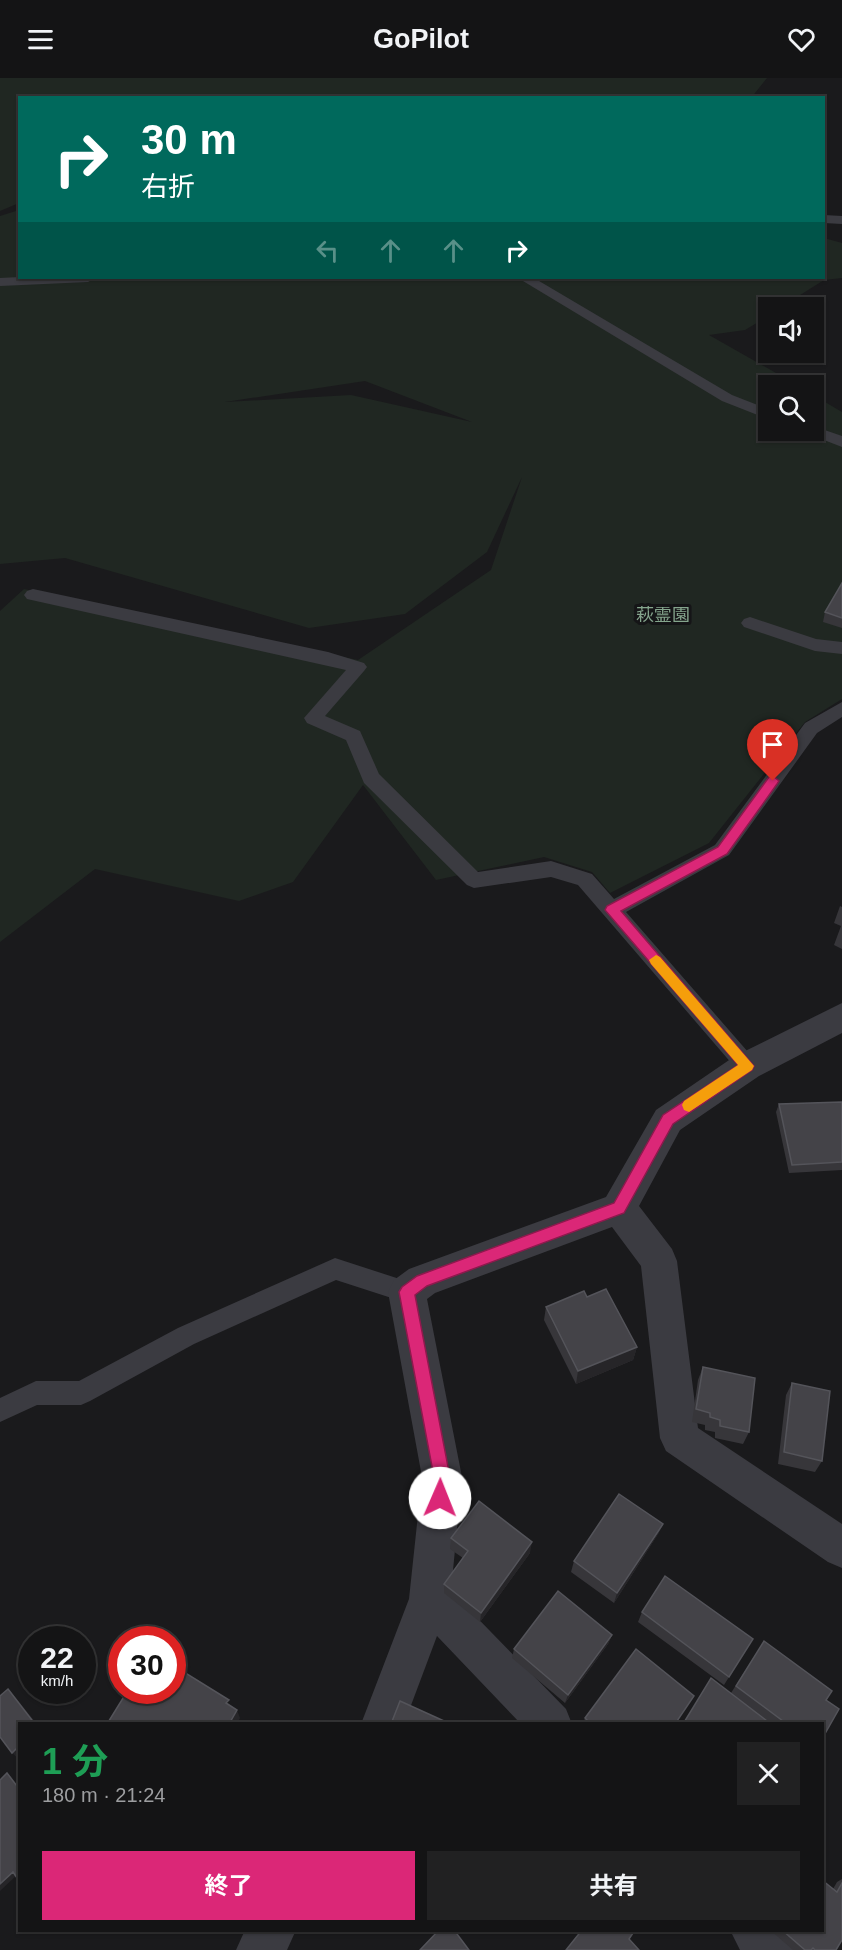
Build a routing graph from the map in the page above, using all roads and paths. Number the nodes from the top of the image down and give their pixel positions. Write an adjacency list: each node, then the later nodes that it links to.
1 (825, 219): 2 (lane)
2 (842, 220)
3 (66, 279): 5 (lane)
4 (527, 279): 6 (lane)
5 (0, 282)
6 (758, 410)
7 (824, 435): 8 (lane)
8 (842, 442)
9 (33, 595): 13 (lane)
10 (750, 623): 11 (lane)
11 (842, 648)
12 (842, 708): 13 (lane)
13 (612, 910): 15 (lane)
14 (842, 1017): 15 (street)
15 (747, 1066): 16 (street)
16 (619, 1208): 17 (street); 19 (street)
17 (407, 1292): 18 (lane); 20 (street)
18 (0, 1410)
19 (842, 1548)
20 (430, 1599): 21 (street); 22 (street)
21 (382, 1722)
22 (549, 1722)
23 (272, 1932): 25 (street)
24 (755, 1932): 26 (street)
25 (259, 1950)
26 (772, 1950)

